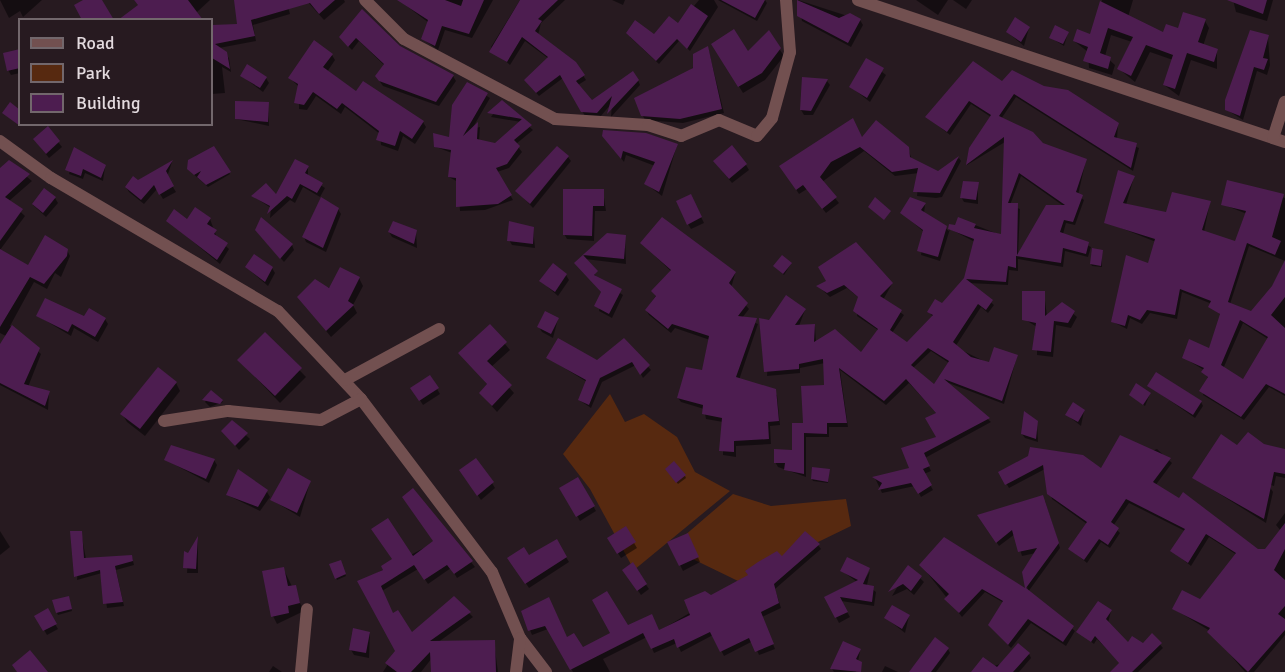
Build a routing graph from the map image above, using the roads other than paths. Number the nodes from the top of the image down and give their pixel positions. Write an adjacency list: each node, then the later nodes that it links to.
1 (364, 0): 2 (street)
2 (786, 0)
3 (858, 0): 5 (street)
4 (1285, 102): 5 (street)
5 (1279, 140)
6 (0, 141): 8 (street)
7 (439, 329): 8 (street)
8 (345, 380): 9 (street)
9 (361, 399): 10 (street); 12 (street)
10 (164, 421)
11 (307, 609): 13 (street)
12 (520, 638): 14 (street); 15 (street)
13 (301, 672)
14 (516, 672)
15 (546, 672)

